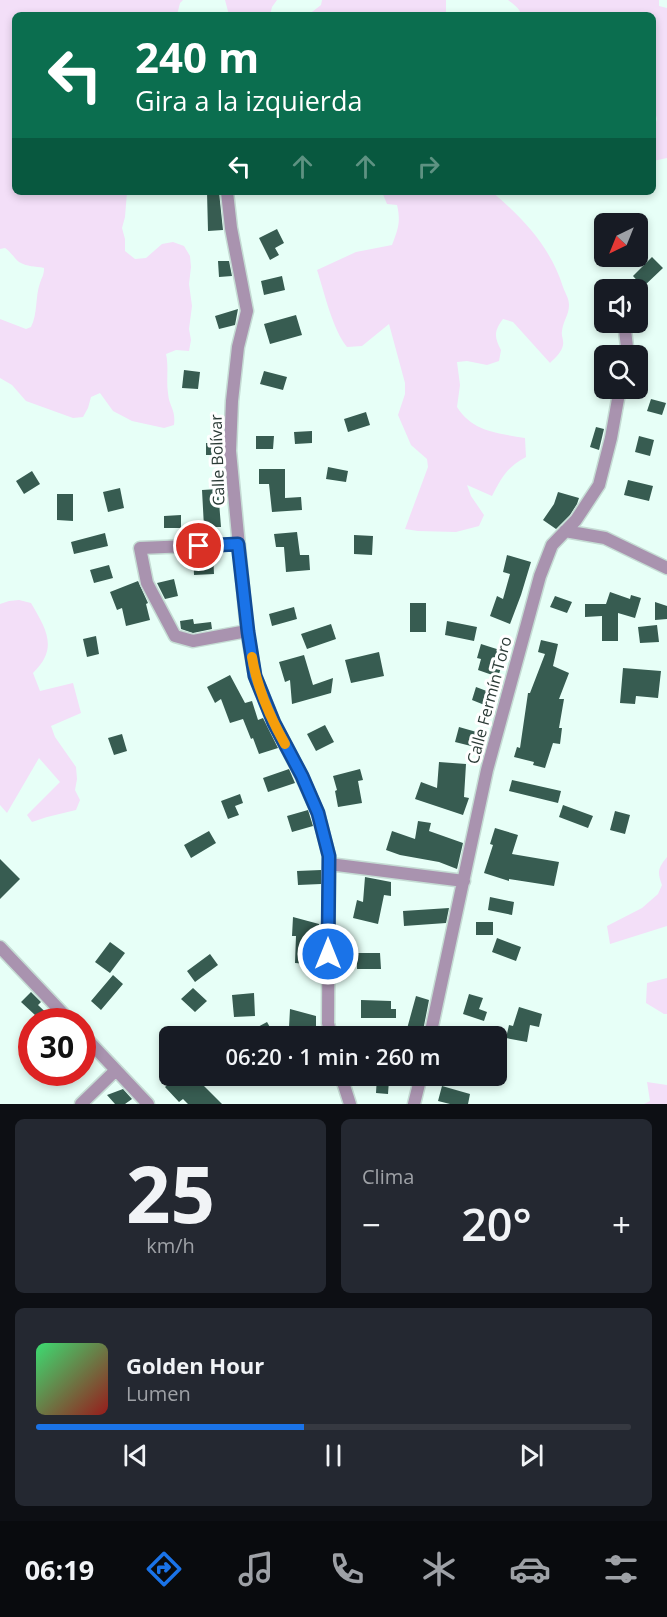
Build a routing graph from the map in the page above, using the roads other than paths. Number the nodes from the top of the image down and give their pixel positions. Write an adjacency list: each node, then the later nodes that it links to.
1 (227, 195): 4 (street, Calle Bolívar)
2 (618, 399): 3 (street, Calle Fermín Toro)
3 (566, 531): 5 (street); 8 (street, Calle Fermín Toro)
4 (238, 544): 6 (street, Calle Bolívar); 6 (street)
5 (667, 568)
6 (248, 632): 7 (street, Calle Bolívar)
7 (329, 864): 8 (street); 11 (street, Calle Bolívar)
8 (464, 881): 12 (street, Calle Fermín Toro)
9 (0, 947): 10 (street)
10 (57, 1008)
11 (329, 1026)
12 (432, 1026)
13 (96, 1049): 14 (street)
14 (116, 1070): 17 (street); 18 (street)
15 (344, 1086): 19 (street)
16 (418, 1086): 20 (street)
17 (81, 1104)
18 (148, 1104)
19 (350, 1104)
20 (414, 1104)

